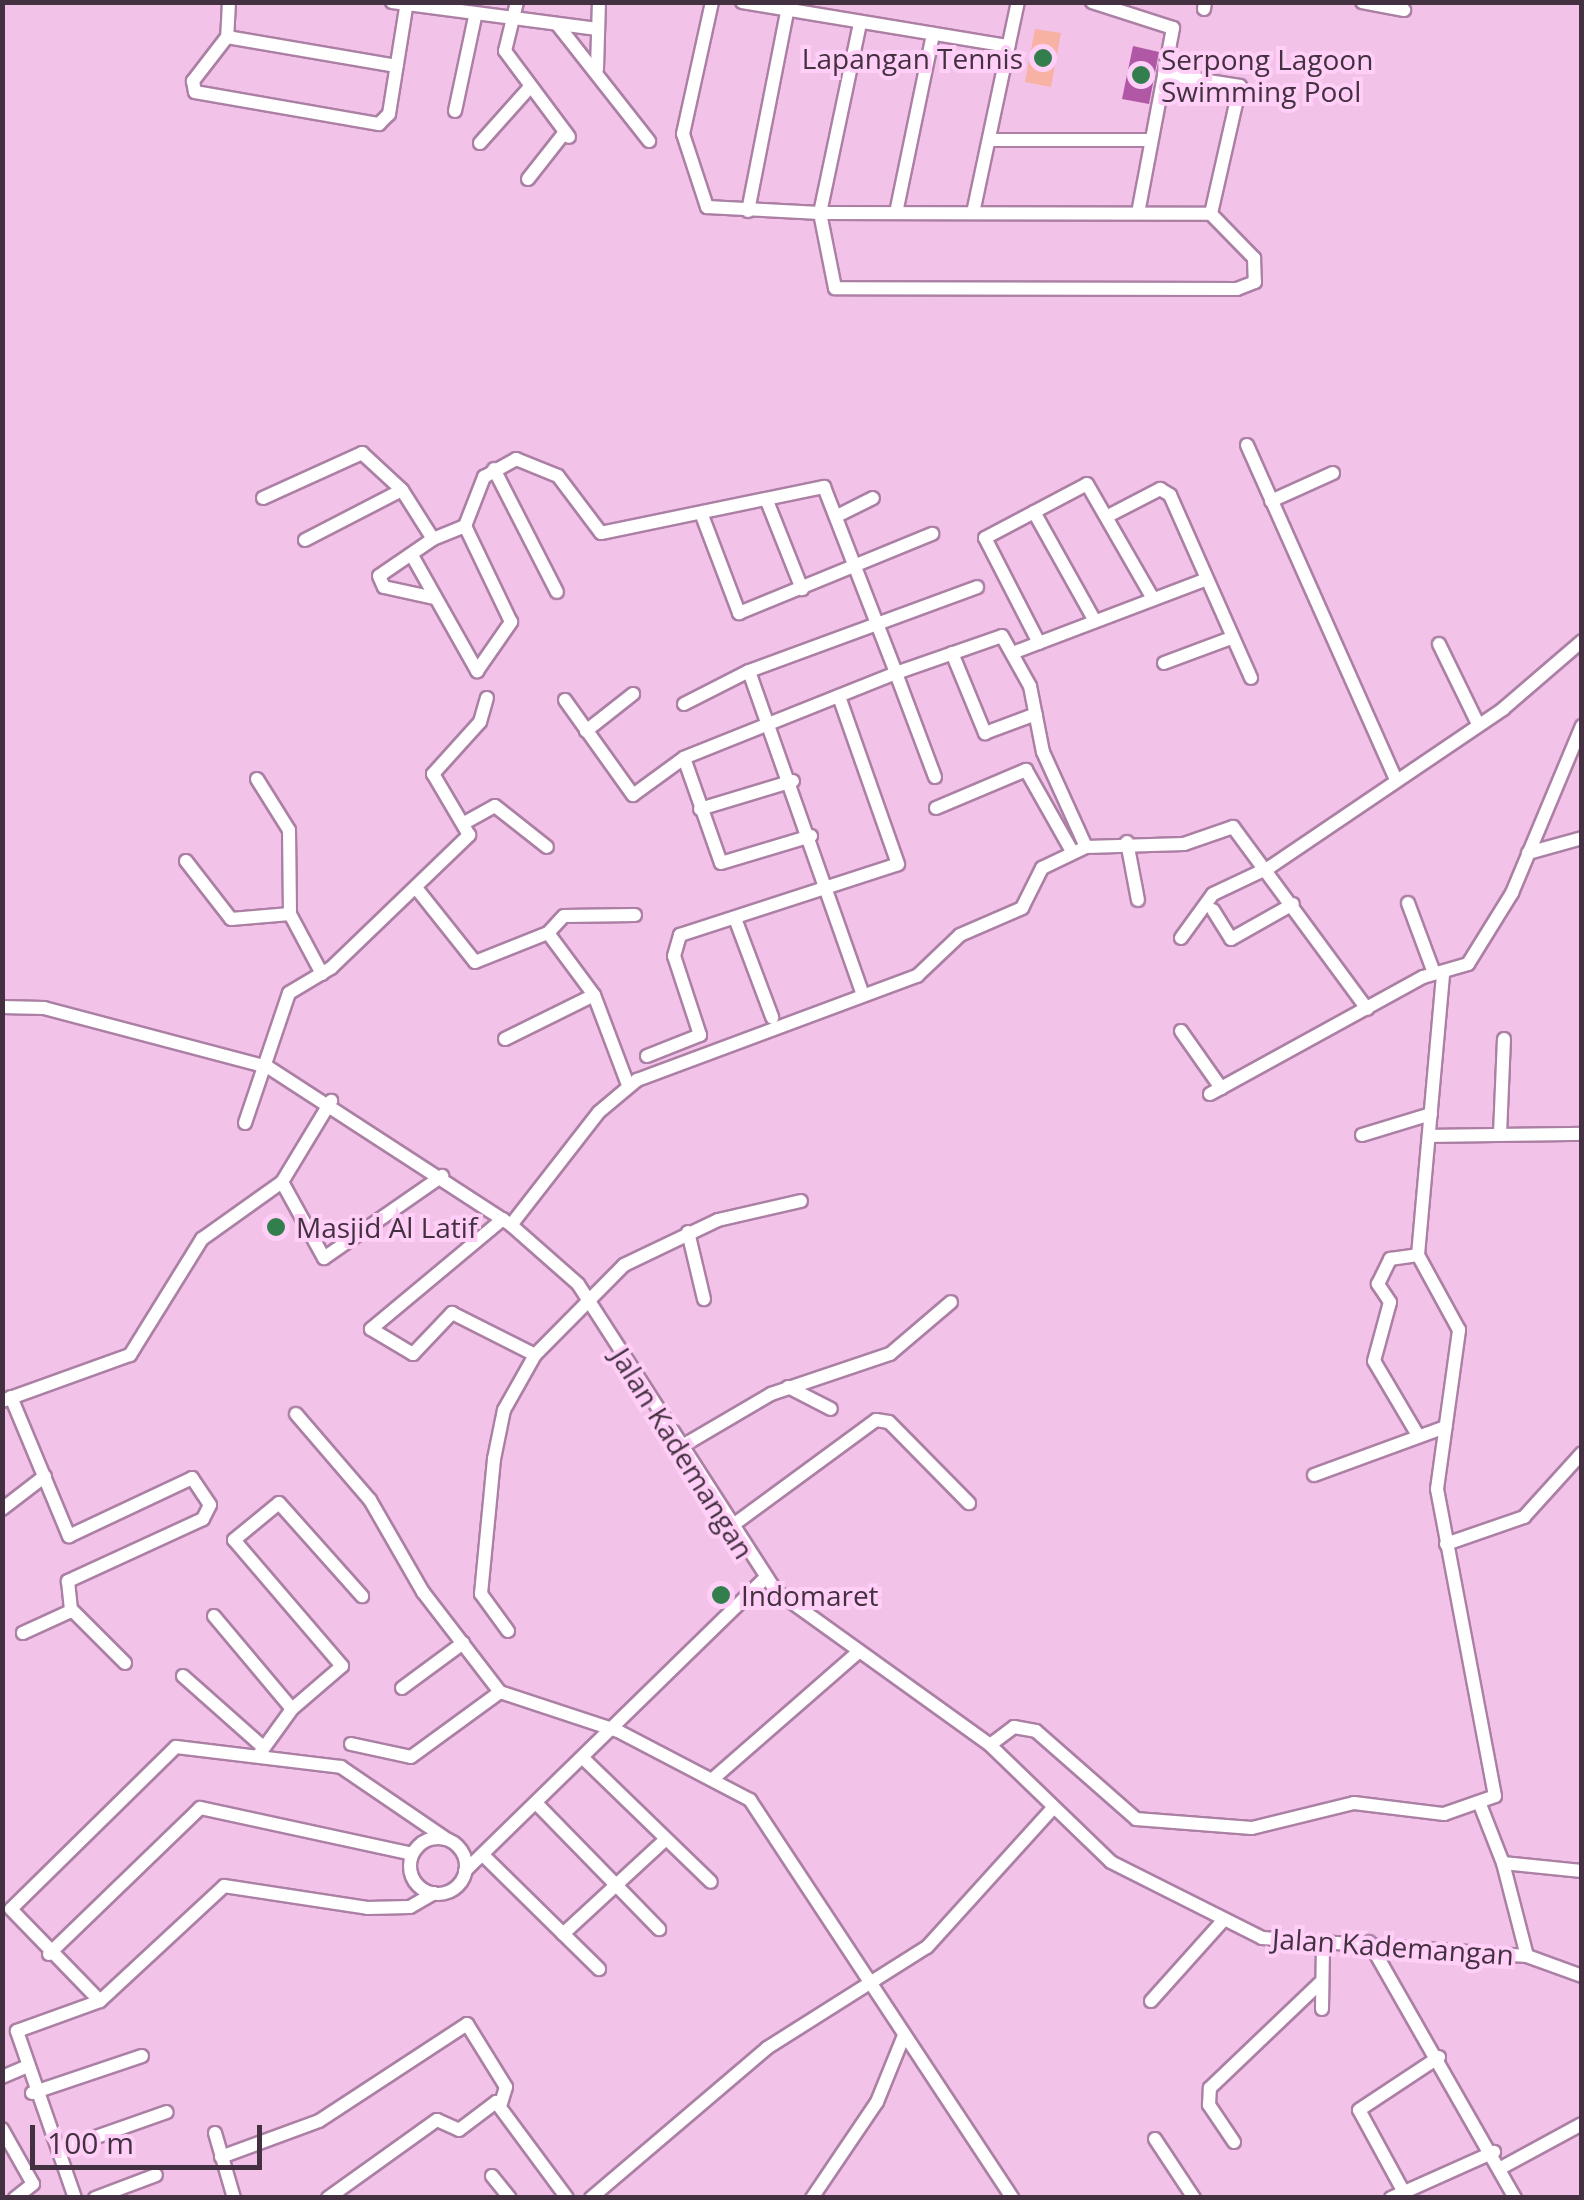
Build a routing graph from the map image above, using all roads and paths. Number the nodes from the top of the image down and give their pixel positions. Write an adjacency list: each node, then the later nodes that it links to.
1 (228, 2): 20 (street)
2 (392, 2): 10 (street)
3 (517, 2): 15 (street)
4 (599, 2): 18 (street)
5 (712, 2): 32 (street)
6 (742, 2): 13 (street)
7 (1018, 2): 21 (street)
8 (1092, 2): 11 (street)
9 (1362, 2): 12 (street)
10 (407, 4): 14 (street); 22 (street)
11 (1111, 5): 24 (street)
12 (1404, 10)
13 (787, 12): 17 (street); 32 (street)
14 (474, 16): 15 (street); 26 (street)
15 (512, 19): 16 (street); 25 (street)
16 (557, 24): 18 (street); 23 (street)
17 (860, 24): 19 (street); 33 (street)
18 (597, 29): 23 (street)
19 (933, 34): 21 (street); 34 (street)
20 (226, 36): 22 (street); 22 (street)
21 (1008, 46): 27 (street)
22 (397, 66)
23 (596, 69): 29 (street)
24 (1164, 74): 28 (street); 37 (street)
25 (530, 87): 30 (street); 31 (street)
26 (454, 112)
27 (992, 140): 28 (street); 35 (street)
28 (1150, 140): 36 (street)
29 (649, 141)
30 (480, 142)
31 (528, 179)
32 (748, 211): 33 (street)
33 (820, 213): 34 (street); 37 (street)
34 (896, 213): 35 (street)
35 (973, 213): 36 (street)
36 (1138, 213): 37 (street)
37 (1211, 214)
38 (1246, 445): 44 (street)
39 (494, 469): 49 (street); 50 (street); 59 (street)
40 (1333, 473): 44 (street)
41 (402, 490): 42 (street); 52 (street); 53 (street)
42 (263, 498)
43 (872, 498): 47 (street)
44 (1271, 501): 87 (street)
45 (767, 502): 47 (street); 49 (street); 58 (street)
46 (1034, 512): 48 (street); 62 (street); 66 (street)
47 (837, 516): 55 (street)
48 (1108, 516): 56 (street); 61 (street)
49 (703, 518): 58 (street)
50 (465, 526): 52 (street); 60 (street)
51 (932, 534): 55 (street)
52 (433, 538): 54 (street)
53 (305, 540)
54 (414, 559): 60 (street); 60 (street)
55 (857, 568): 58 (street); 63 (street)
56 (1205, 580): 61 (street); 64 (street)
57 (977, 587): 63 (street)
58 (802, 589)
59 (557, 592)
60 (434, 598)
61 (1153, 599): 62 (street)
62 (1095, 621): 66 (street)
63 (878, 624): 71 (street); 72 (street)
64 (1231, 638): 70 (street); 73 (street)
65 (1582, 641): 81 (street)
66 (1039, 643): 68 (street)
67 (1439, 644): 81 (street)
68 (1015, 652): 69 (street); 79 (street)
69 (952, 654): 72 (street); 79 (street)
70 (1164, 663)
71 (749, 671): 78 (street); 80 (street)
72 (896, 673): 75 (street); 85 (street)
73 (1251, 678)
74 (633, 694): 83 (street)
75 (839, 696): 80 (street); 100 (street)
76 (487, 698): 91 (street)
77 (565, 700): 83 (street)
78 (684, 704)
79 (1036, 714): 96 (street)
80 (770, 722): 84 (street); 88 (street)
81 (1478, 724): 87 (street)
82 (1582, 726): 97 (street)
83 (586, 731): 84 (street)
84 (684, 758): 90 (street)
85 (936, 776)
86 (257, 779): 106 (street)
87 (1396, 779): 99 (street)
88 (793, 781): 90 (street); 92 (street)
89 (936, 808): 96 (street)
90 (700, 810): 92 (street)
91 (466, 822): 95 (street); 101 (street)
92 (811, 836): 100 (street)
93 (1582, 838): 97 (street)
94 (1127, 842): 96 (street); 99 (street); 102 (street)
95 (547, 847)
96 (1080, 850): 114 (street)
97 (1528, 852): 112 (street)
98 (186, 861): 106 (street)
99 (1270, 867): 104 (street); 110 (street)
100 (829, 888): 108 (street); 114 (street)
101 (418, 890): 109 (street); 111 (street)
102 (1138, 900)
103 (1408, 903): 112 (street)
104 (1292, 904): 105 (street); 116 (street)
105 (1213, 910)
106 (290, 914): 111 (street)
107 (635, 915): 109 (street)
108 (736, 921): 117 (street); 121 (street)
109 (548, 933): 113 (street)
110 (1180, 938)
111 (322, 974): 122 (street)
112 (1439, 974): 116 (street); 125 (street)
113 (594, 995): 119 (street); 123 (street)
114 (863, 995): 123 (street)
115 (2, 1006): 122 (street, Jalan Kademangan)
116 (1367, 1008): 118 (street)
117 (772, 1017)
118 (1181, 1031)
119 (505, 1039)
120 (1504, 1039): 127 (street)
121 (647, 1056)
122 (268, 1067): 124 (street, Jalan Kademangan); 126 (street)
123 (628, 1085): 134 (street)
124 (331, 1101): 131 (street, Jalan Kademangan); 132 (street)
125 (1432, 1114): 129 (street); 130 (street)
126 (245, 1123)
127 (1500, 1134): 128 (street); 130 (street)
128 (1582, 1134)
129 (1362, 1135)
130 (1430, 1136): 136 (street)
131 (442, 1176): 132 (street); 134 (street, Jalan Kademangan)
132 (282, 1182): 142 (street)
133 (801, 1202): 135 (street)
134 (507, 1222): 139 (street, Jalan Kademangan); 140 (street)
135 (688, 1232): 137 (street); 139 (street)
136 (1418, 1255): 145 (street); 146 (street)
137 (704, 1299)
138 (951, 1302): 141 (street)
139 (590, 1304): 140 (street); 147 (street, Jalan Kademangan)
140 (535, 1355): 159 (street)
141 (788, 1387): 143 (street); 147 (street)
142 (7, 1399): 150 (street)
143 (831, 1410)
144 (296, 1414): 161 (street)
145 (1445, 1427): 146 (street); 154 (street)
146 (1416, 1432): 149 (street)
147 (680, 1448): 153 (street, Jalan Kademangan)
148 (1582, 1453): 154 (street)
149 (1314, 1475)
150 (45, 1476): 152 (street); 157 (street)
151 (969, 1503): 153 (street)
152 (2, 1509)
153 (729, 1528): 155 (street, Jalan Kademangan)
154 (1446, 1544): 175 (street)
155 (765, 1578): 162 (street, Jalan Kademangan); 168 (street)
156 (362, 1596): 167 (street)
157 (72, 1610): 160 (street); 163 (street)
158 (214, 1616): 167 (street)
159 (508, 1632)
160 (24, 1633)
161 (463, 1642): 165 (street); 166 (street)
162 (856, 1654): 170 (street, Jalan Kademangan); 173 (street)
163 (125, 1663)
164 (183, 1676): 171 (street)
165 (402, 1688)
166 (500, 1692): 168 (street); 169 (street)
167 (292, 1709): 171 (street)
168 (618, 1731): 172 (street); 173 (street)
169 (350, 1744)
170 (990, 1745): 175 (street); 176 (street, Jalan Kademangan)
171 (261, 1752): 177 (street); 192 (street)
172 (586, 1760): 174 (street); 178 (street)
173 (715, 1777): 196 (street)
174 (536, 1804): 180 (street); 185 (street)
175 (1481, 1807): 181 (street)
176 (1052, 1809): 187 (street, Jalan Kademangan); 196 (street)
177 (444, 1838): 179 (street); 182 (street)
178 (666, 1839): 184 (street); 185 (street)
179 (412, 1854): 186 (street); 192 (street)
180 (486, 1857): 182 (street); 189 (street)
181 (1503, 1863): 183 (street); 193 (street)
182 (465, 1870): 186 (street)
183 (1582, 1870)
184 (711, 1882)
185 (616, 1886): 188 (street); 189 (street)
186 (434, 1894): 198 (street)
187 (1221, 1923): 191 (street, Jalan Kademangan); 199 (street)
188 (658, 1928)
189 (563, 1934): 194 (street)
190 (1368, 1942): 191 (street, Jalan Kademangan); 193 (street, Jalan Kademangan); 203 (street)
191 (1323, 1946): 197 (street)
192 (49, 1954): 198 (street)
193 (1528, 1956): 195 (street, Jalan Kademangan)
194 (598, 1969)
195 (1582, 1976)
196 (874, 1984): 201 (street); 220 (street)
197 (1320, 1984): 200 (street); 213 (street)
198 (100, 2000): 204 (street)
199 (1151, 2001)
200 (1322, 2008)
201 (903, 2038): 229 (street); 230 (street)
202 (142, 2056): 206 (street)
203 (1439, 2057): 215 (street); 221 (street)
204 (23, 2068): 205 (street); 206 (street)
205 (2, 2077)
206 (32, 2093): 214 (street)
207 (501, 2103): 216 (street); 226 (street); 228 (street)
208 (167, 2112): 214 (street)
209 (1582, 2124): 217 (street)
210 (2, 2129): 222 (street)
211 (215, 2133): 216 (street)
212 (1156, 2139): 231 (street)
213 (1234, 2142)
214 (59, 2150): 223 (street)
215 (1494, 2152): 217 (street); 221 (street)
216 (221, 2156): 225 (street)
217 (1499, 2170): 232 (street)
218 (156, 2175): 224 (street)
219 (492, 2176): 227 (street)
220 (596, 2196)
221 (1401, 2196)
222 (16, 2198)
223 (75, 2198)
224 (95, 2198)
225 (234, 2198)
226 (328, 2198)
227 (510, 2198)
228 (567, 2198)
229 (812, 2198)
230 (1012, 2198)
231 (1194, 2198)
232 (1515, 2198)

